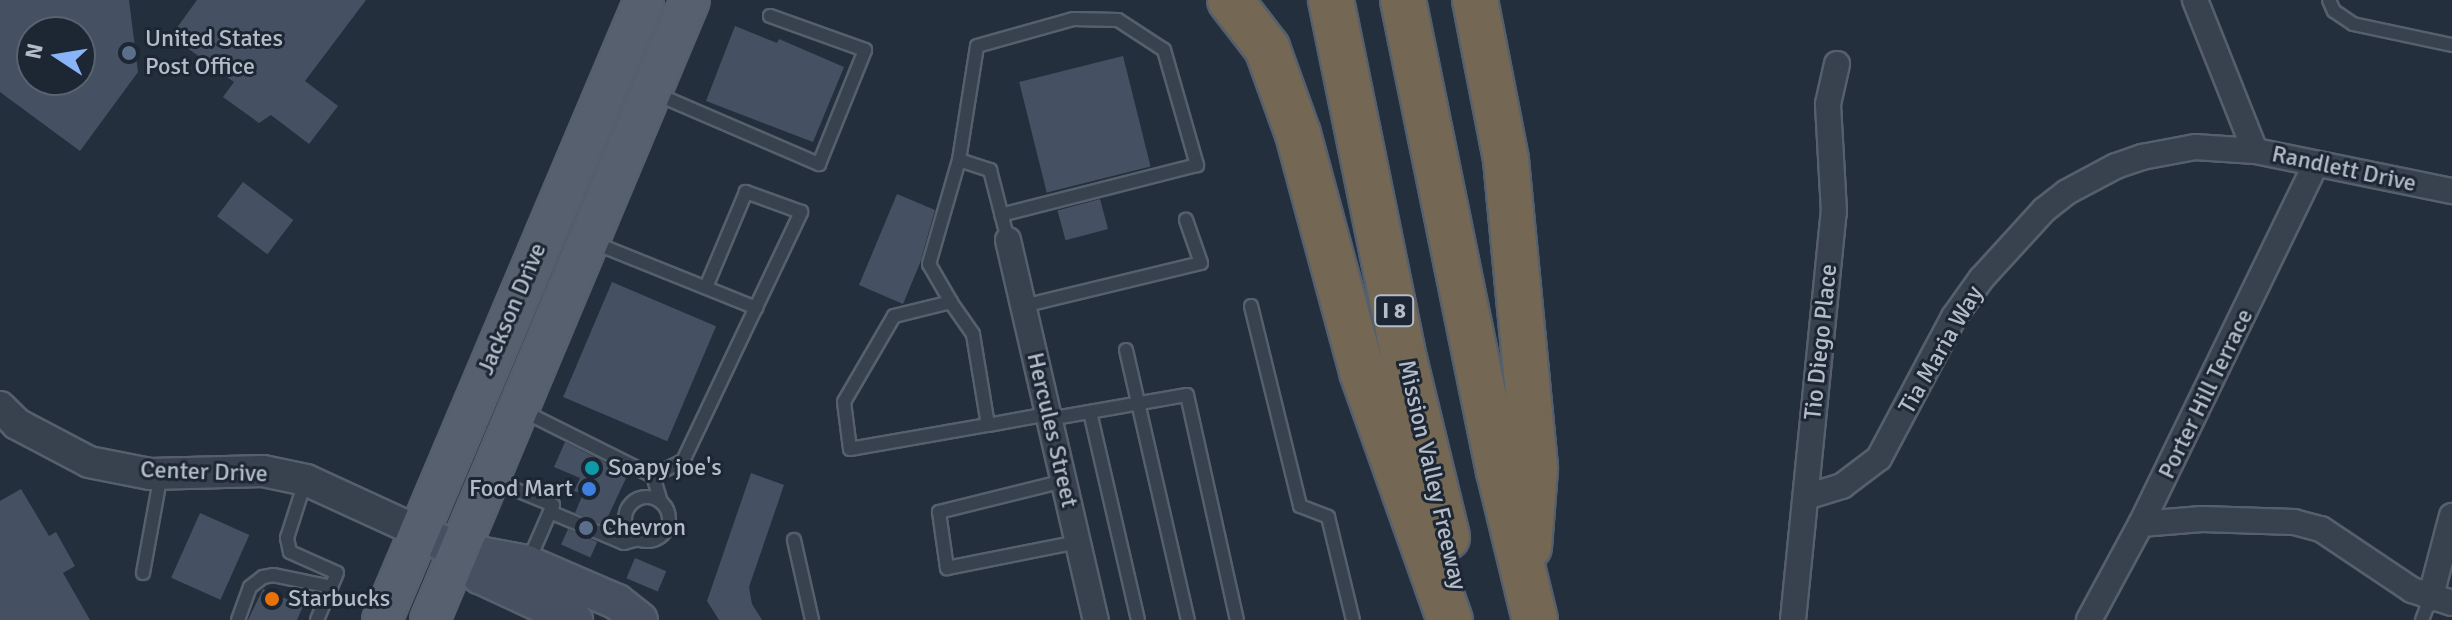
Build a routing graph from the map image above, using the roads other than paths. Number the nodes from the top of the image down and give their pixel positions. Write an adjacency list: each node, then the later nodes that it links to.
1 (644, 0): 15 (main road, Jackson Drive)
2 (690, 0): 11 (main road, Jackson Drive)
3 (701, 0): 11 (main road)
4 (1230, 0): 68 (highway)
5 (1331, 0): 69 (highway, Mission Valley Freeway / I 8)
6 (1403, 0): 54 (highway)
7 (1475, 0): 54 (highway)
8 (2195, 0): 16 (street, Randlett Drive)
9 (2329, 0): 12 (lane)
10 (770, 16): 14 (lane)
11 (673, 41): 14 (main road, Jackson Drive)
12 (2452, 45)
13 (1837, 64): 41 (street, Tio Diego Place)
14 (651, 92): 23 (main road, Jackson Drive)
15 (604, 94): 23 (main road); 46 (main road, Jackson Drive)
16 (2255, 151): 18 (street, Randlett Drive); 41 (street, Tia Maria Way)
17 (959, 160): 20 (lane); 20 (lane); 25 (lane)
18 (2316, 164): 19 (street, Randlett Drive); 45 (street, Porter Hill Terrace)
19 (2452, 191)
20 (1001, 215): 22 (lane)
21 (1186, 220): 26 (lane)
22 (1008, 240): 26 (street, Hercules Street)
23 (589, 241): 24 (lane); 32 (main road, Jackson Drive)
24 (706, 287): 28 (lane); 28 (lane)
25 (951, 302): 35 (lane); 35 (lane)
26 (1023, 306): 34 (street, Hercules Street)
27 (1251, 306): 67 (lane)
28 (756, 308): 37 (lane)
29 (1126, 350): 30 (lane)
30 (1139, 403): 33 (lane); 65 (lane); 66 (lane)
31 (0, 407): 36 (street, Center Drive)
32 (517, 408): 37 (lane); 38 (main road, Jackson Drive)
33 (1090, 412): 34 (lane); 64 (lane)
34 (1049, 416): 35 (lane); 40 (street, Hercules Street)
35 (988, 425)
36 (161, 474): 39 (street, Center Drive); 52 (lane)
37 (653, 476): 42 (lane)
38 (487, 478): 43 (lane); 50 (main road, Jackson Drive)
39 (306, 480): 46 (street, Center Drive); 53 (lane)
40 (1064, 481): 49 (street, Hercules Street); 49 (lane)
41 (1806, 497): 70 (street, Tio Diego Place)
42 (661, 502): 47 (lane); 47 (lane)
43 (550, 512): 47 (lane); 51 (lane)
44 (2452, 516): 55 (street)
45 (2141, 524): 55 (street); 71 (street, Porter Hill Terrace)
46 (417, 531): 50 (main road, Center Drive); 58 (main road, Jackson Drive)
47 (638, 539)
48 (794, 540): 62 (lane)
49 (1078, 542): 63 (street, Hercules Street)
50 (457, 550): 51 (main road, Center Drive); 59 (main road, Jackson Drive); 60 (main road, Center Drive)
51 (527, 563): 61 (main road, Center Drive)
52 (143, 573)
53 (331, 587): 56 (lane); 57 (lane)
54 (1531, 605)
55 (2435, 607)
56 (238, 620)
57 (317, 620)
58 (382, 620)
59 (430, 620)
60 (575, 620)
61 (640, 620)
62 (812, 620)
63 (1096, 620)
64 (1138, 620)
65 (1188, 620)
66 (1237, 620)
67 (1353, 620)
68 (1450, 620)
69 (1467, 620)
70 (1793, 620)
71 (2089, 620)

